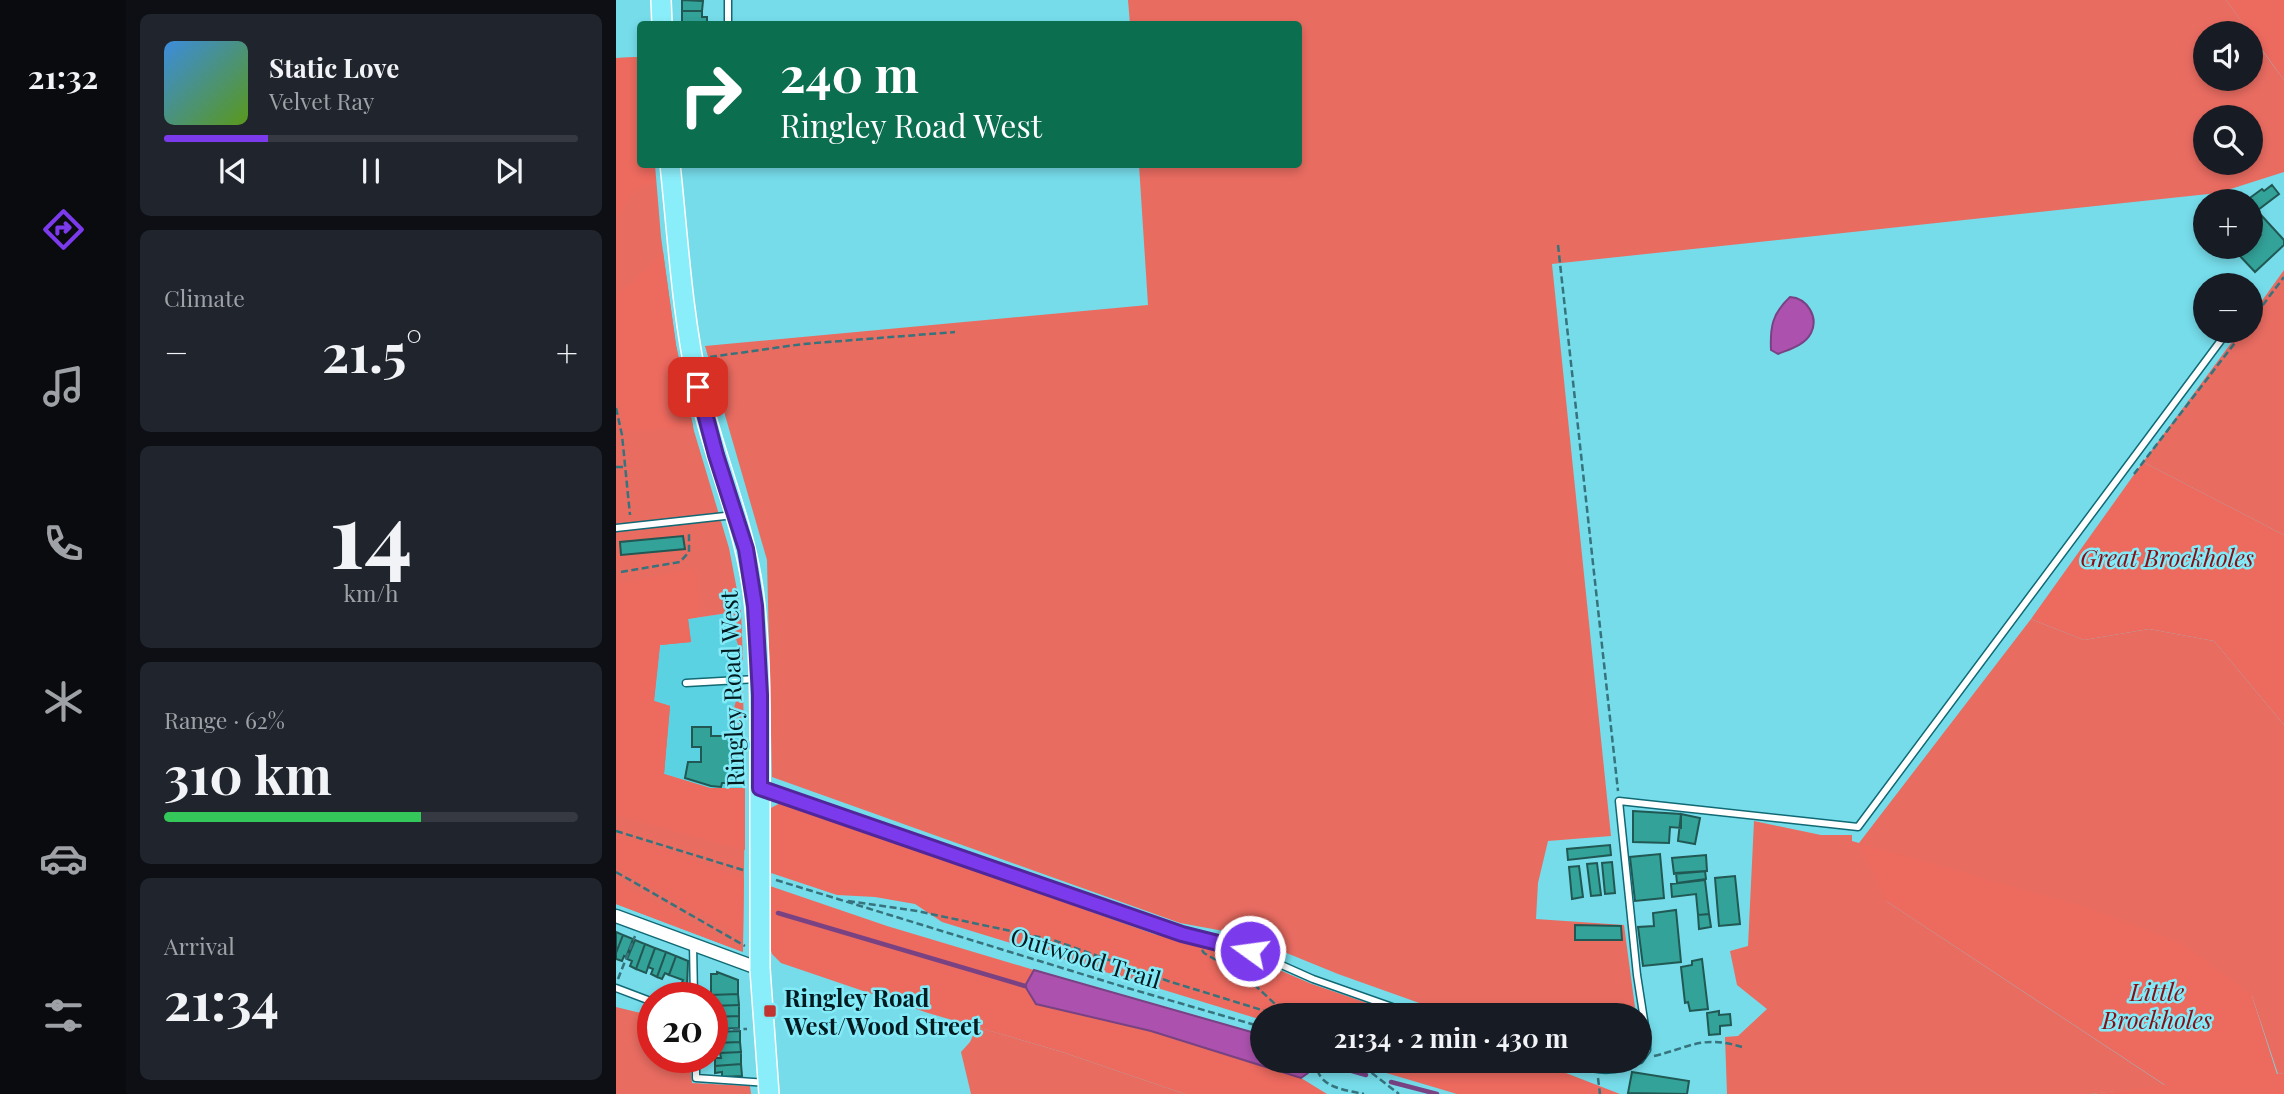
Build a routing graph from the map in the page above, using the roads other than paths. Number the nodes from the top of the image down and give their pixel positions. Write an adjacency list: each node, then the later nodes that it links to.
1 (661, 0): 3 (main road)
2 (728, 0): 4 (lane)
3 (662, 21)
4 (728, 21)
5 (670, 168): 7 (main road, Ringley Road West)
6 (2219, 343): 19 (lane)
7 (736, 515): 8 (lane); 9 (main road, Ringley Road West)
8 (616, 528)
9 (759, 678): 10 (lane); 11 (main road, Ringley Road West)
10 (686, 683)
11 (760, 788): 14 (main road, Ringley Road West, bridge); 18 (lane)
12 (616, 916): 13 (street)
13 (693, 944): 14 (street); 15 (lane)
14 (760, 962): 21 (main road, Ringley Road West)
15 (694, 982)
16 (616, 986): 17 (lane)
17 (637, 995)
18 (1381, 1003)
19 (1641, 1003)
20 (696, 1073): 21 (lane)
21 (769, 1089)

